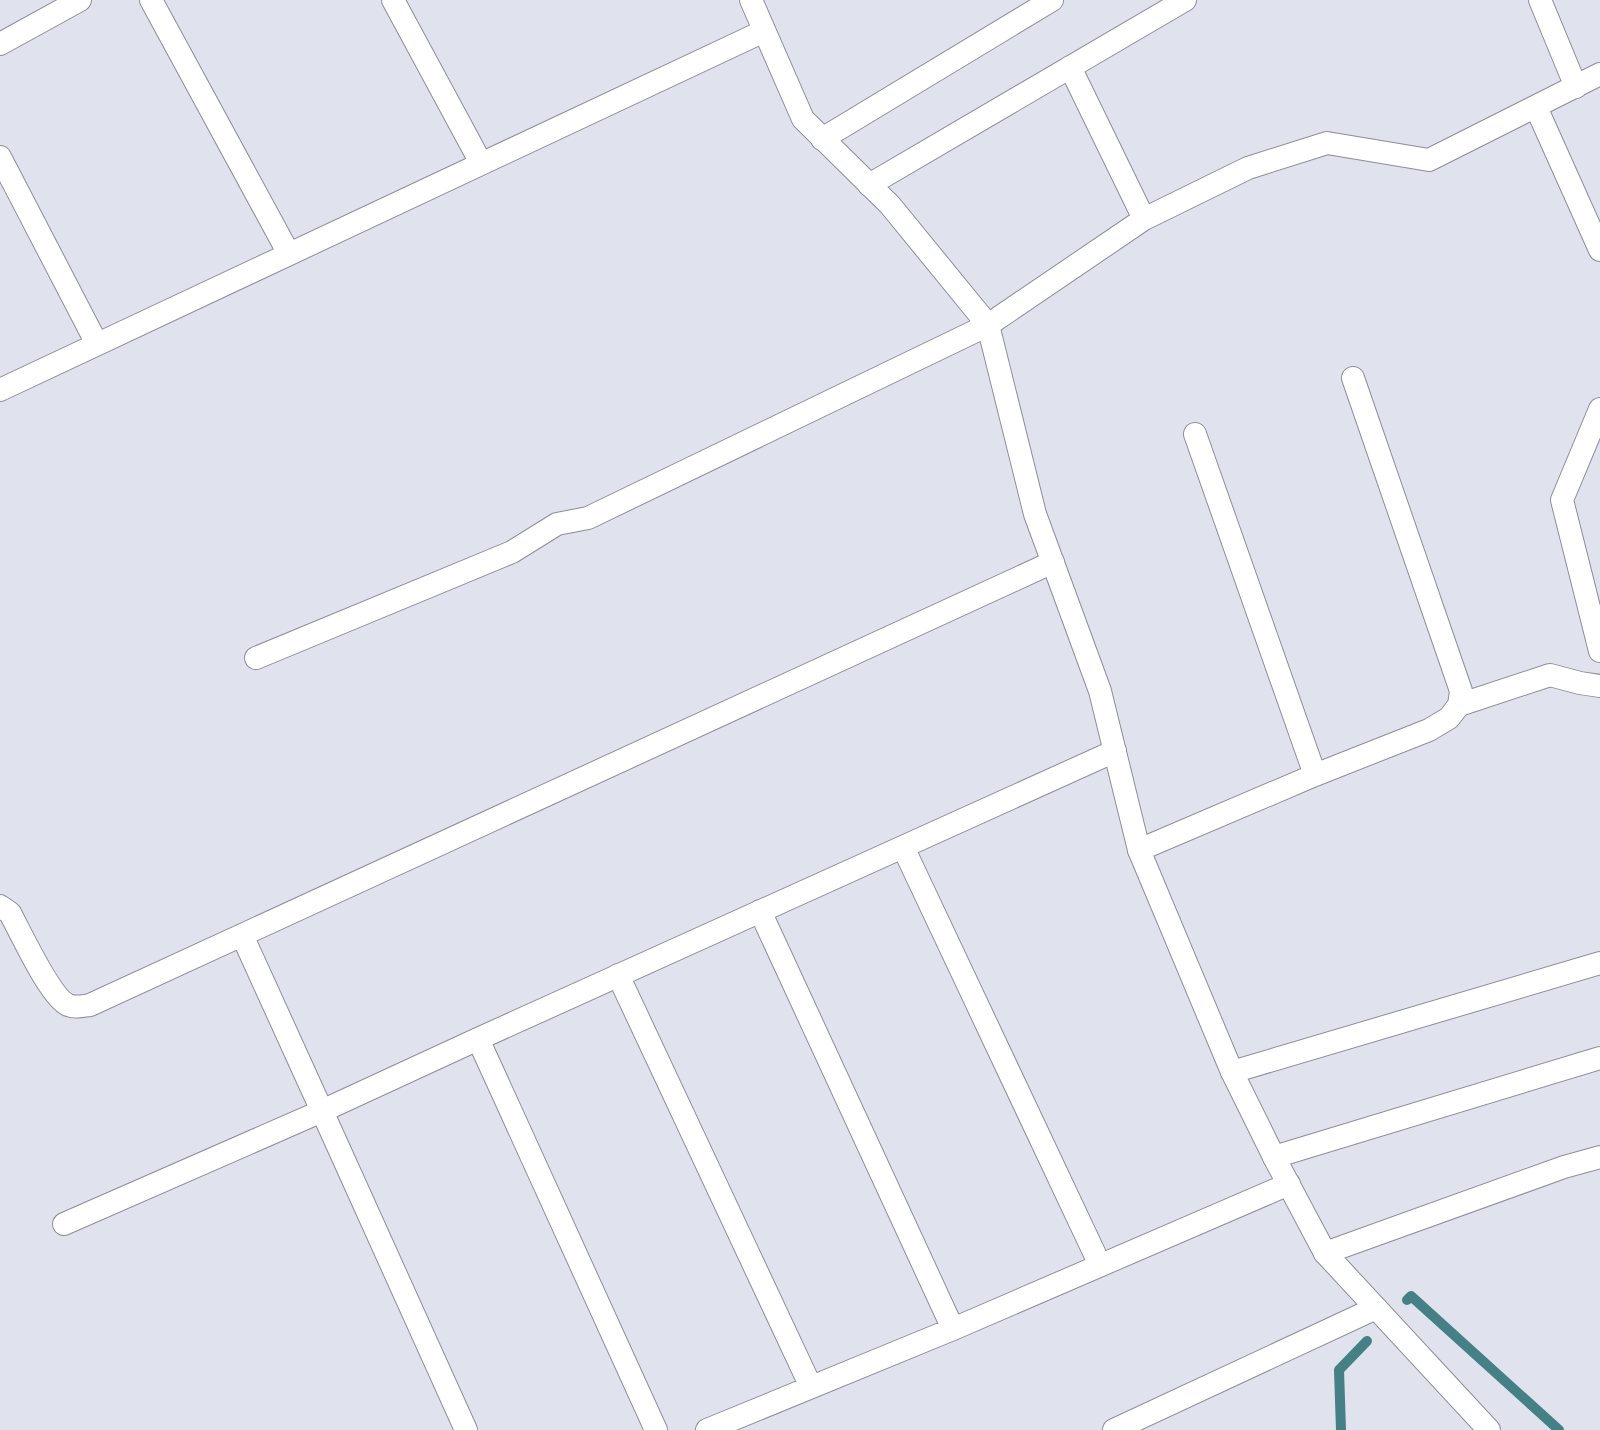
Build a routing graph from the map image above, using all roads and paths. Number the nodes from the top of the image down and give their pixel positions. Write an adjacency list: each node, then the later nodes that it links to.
1 (80, 0): 9 (street)
2 (151, 0): 20 (street)
3 (393, 0): 16 (street)
4 (750, 0): 8 (street)
5 (1052, 0): 14 (street)
6 (1184, 0): 10 (street)
7 (1540, 0): 12 (street)
8 (764, 31): 14 (street); 16 (street)
9 (0, 44)
10 (1070, 67): 17 (street); 18 (street)
11 (1600, 74): 12 (street)
12 (1576, 87): 13 (street)
13 (1536, 107): 18 (street); 19 (street)
14 (822, 138): 17 (street)
15 (0, 157): 22 (street)
16 (481, 164): 20 (street)
17 (869, 185): 21 (street)
18 (1144, 219): 21 (street)
19 (1600, 250)
20 (289, 254): 22 (street)
21 (988, 325): 27 (street); 29 (street)
22 (97, 344): 24 (street)
23 (1353, 378): 31 (street)
24 (0, 390)
25 (1600, 409): 28 (street)
26 (1195, 434): 33 (street)
27 (1053, 562): 32 (street); 38 (street)
28 (1600, 651)
29 (256, 658)
30 (1600, 686): 31 (street)
31 (1458, 705): 33 (street)
32 (1115, 751): 34 (street); 35 (street)
33 (1315, 775): 35 (street)
34 (903, 847): 37 (street); 50 (street)
35 (1139, 850): 43 (street)
36 (1, 905): 38 (street)
37 (760, 911): 40 (street); 52 (street)
38 (242, 935): 44 (street)
39 (1600, 963): 43 (street)
40 (618, 975): 41 (street); 53 (street)
41 (478, 1039): 44 (street); 55 (street)
42 (1600, 1058): 45 (street)
43 (1232, 1072): 45 (street)
44 (322, 1112): 48 (street); 54 (street)
45 (1274, 1157): 47 (street)
46 (1600, 1157): 49 (street)
47 (1289, 1184): 49 (street); 50 (street)
48 (64, 1224)
49 (1325, 1253): 51 (street)
50 (1100, 1265): 52 (street)
51 (1376, 1308): 57 (street); 58 (street)
52 (953, 1329): 53 (street)
53 (811, 1387): 56 (street)
54 (466, 1430)
55 (656, 1430)
56 (707, 1430)
57 (1114, 1430)
58 (1489, 1430)

